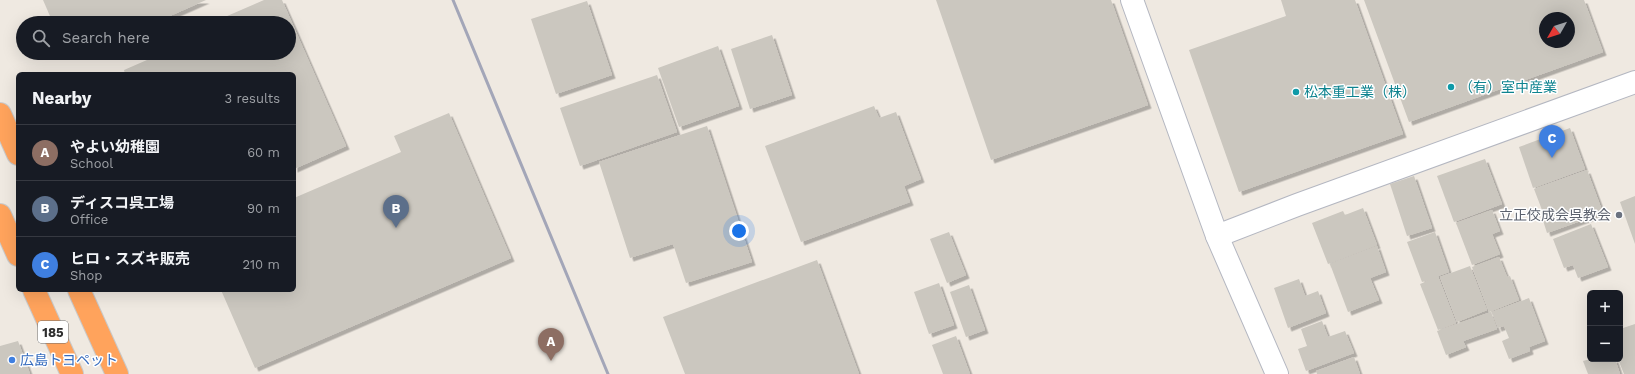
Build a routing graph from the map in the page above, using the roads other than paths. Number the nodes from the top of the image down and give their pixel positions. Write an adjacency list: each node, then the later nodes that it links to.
1 (1132, 0): 6 (street)
2 (1635, 82): 6 (street)
3 (0, 114): 4 (highway)
4 (16, 150)
5 (0, 215): 7 (highway)
6 (1217, 236): 12 (street)
7 (16, 251)
8 (35, 292): 10 (highway, 185)
9 (80, 292): 11 (highway)
10 (72, 374)
11 (117, 374)
12 (1277, 374)

